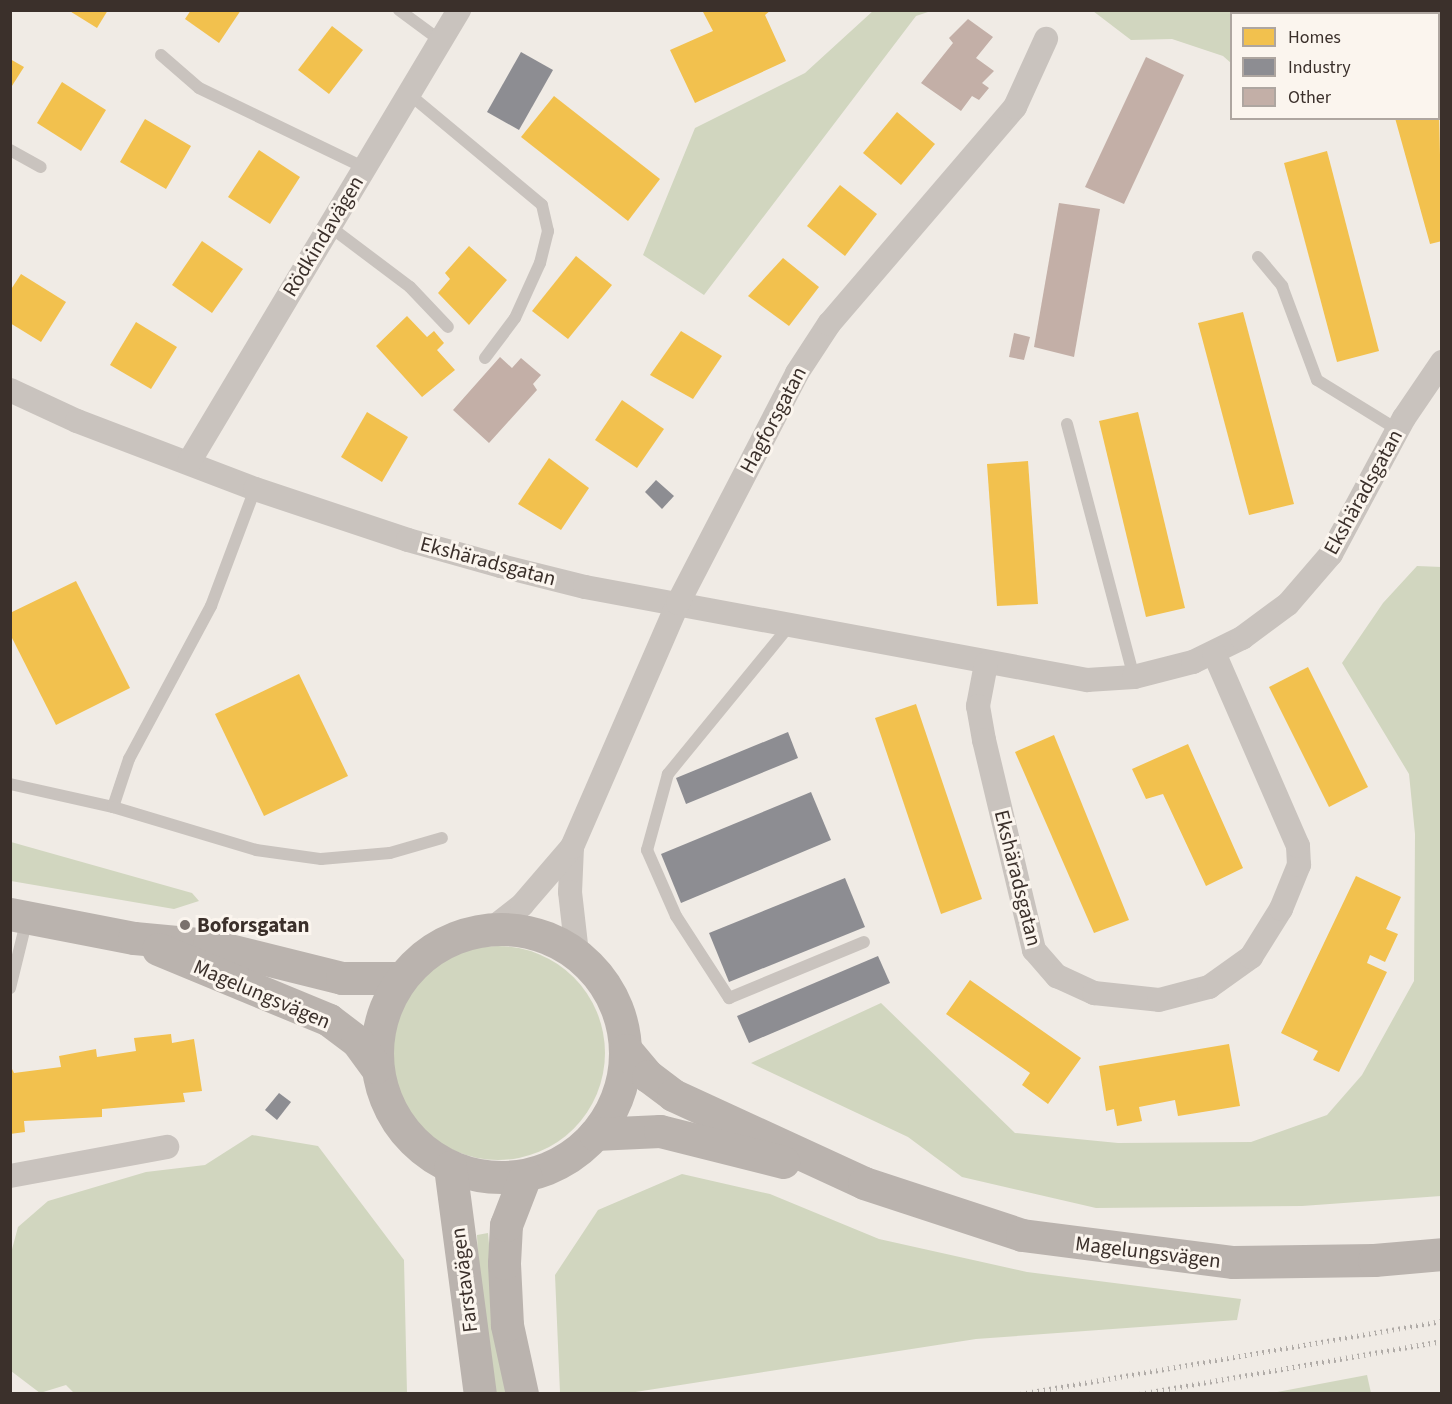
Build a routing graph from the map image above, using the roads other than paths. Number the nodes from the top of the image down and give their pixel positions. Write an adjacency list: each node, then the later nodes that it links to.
1 (399, 10): 4 (lane)
2 (459, 10): 4 (street, Rödkindavägen)
3 (1046, 39): 20 (street, Hagforsgatan)
4 (441, 41): 6 (street, Rödkindavägen)
5 (161, 55): 9 (lane)
6 (409, 94): 9 (street, Rödkindavägen); 13 (lane)
7 (10, 150): 8 (lane)
8 (40, 167)
9 (365, 168): 10 (street, Rödkindavägen)
10 (329, 226): 12 (lane); 18 (street, Rödkindavägen)
11 (1258, 257): 17 (lane)
12 (448, 327)
13 (485, 358)
14 (1442, 362): 17 (street, Ekshäradsgatan)
15 (10, 390): 18 (street, Ekshäradsgatan)
16 (1066, 423): 24 (lane)
17 (1398, 430): 22 (street, Ekshäradsgatan)
18 (189, 462): 19 (street, Ekshäradsgatan)
19 (255, 489): 20 (street, Ekshäradsgatan); 26 (lane)
20 (678, 603): 21 (street, Ekshäradsgatan); 28 (street, Hagforsgatan)
21 (790, 625): 23 (street, Ekshäradsgatan); 32 (lane)
22 (1214, 653): 23 (street, Ekshäradsgatan); 24 (street, Ekshäradsgatan)
23 (986, 664): 24 (street, Ekshäradsgatan)
24 (1134, 677)
25 (10, 784): 26 (lane)
26 (113, 807): 27 (lane)
27 (442, 838)
28 (572, 847): 30 (street, Hagforsgatan); 33 (street, Hagforsgatan)
29 (19, 915): 31 (main road, Magelungsvägen); 35 (lane)
30 (494, 927): 33 (main road); 34 (main road)
31 (134, 938): 34 (main road, Magelungsvägen); 37 (main road, Magelungsvägen)
32 (864, 942)
33 (578, 953): 36 (main road)
34 (400, 978): 37 (main road)
35 (10, 988)
36 (626, 1050): 38 (main road); 43 (main road, Magelungsvägen)
37 (376, 1067): 40 (main road)
38 (595, 1134): 42 (main road); 43 (main road, Magelungsvägen)
39 (167, 1147): 41 (street)
40 (450, 1167): 42 (main road); 45 (main road, Farstavägen)
41 (10, 1176)
42 (525, 1176): 46 (main road, Farstavägen)
43 (864, 1183): 44 (main road, Magelungsvägen)
44 (1442, 1254)
45 (480, 1394)
46 (522, 1394)

